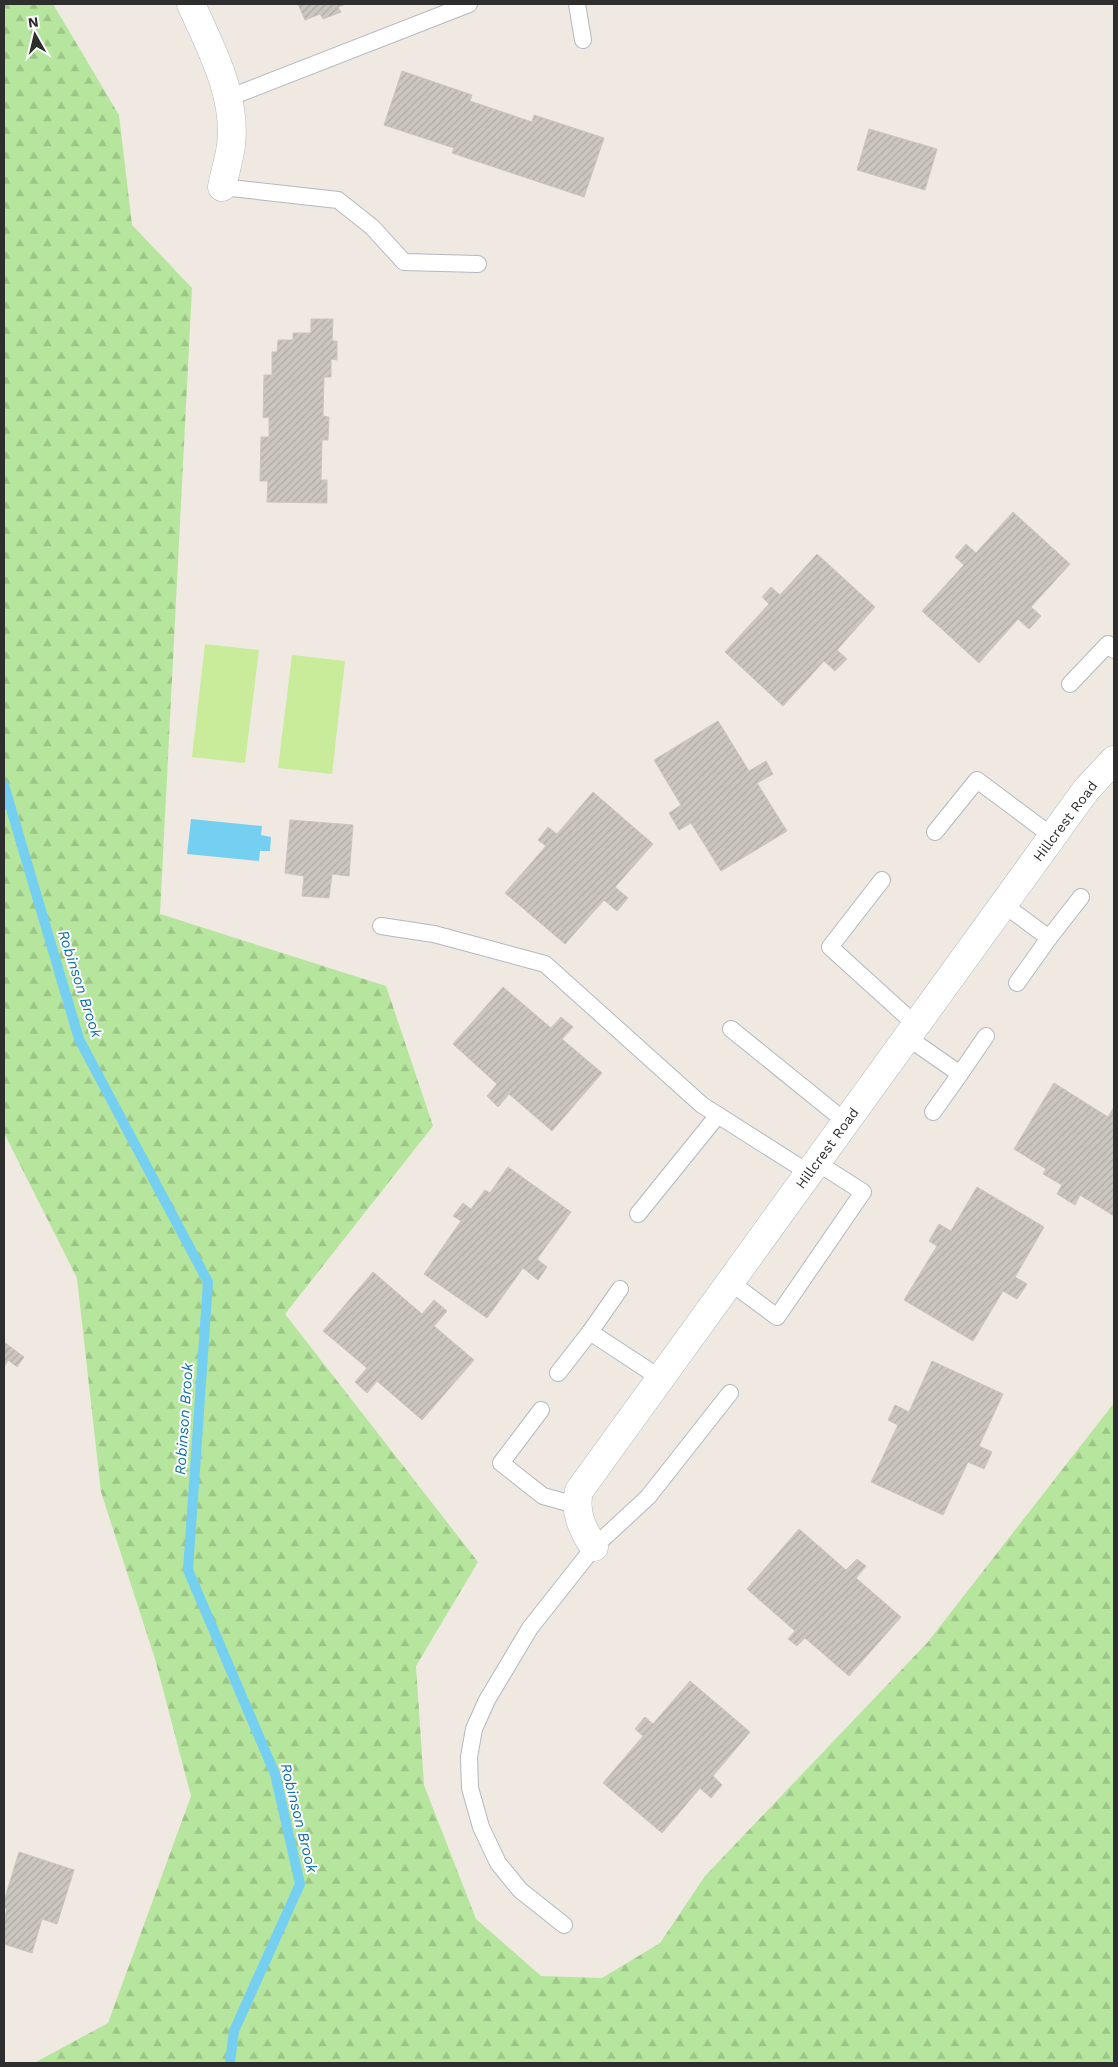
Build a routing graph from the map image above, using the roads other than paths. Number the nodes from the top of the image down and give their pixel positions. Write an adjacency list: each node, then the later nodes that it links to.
1 (192, 4): 5 (street)
2 (469, 4): 5 (lane)
3 (577, 4): 4 (lane)
4 (583, 40)
5 (228, 98): 6 (street)
6 (222, 187): 7 (lane)
7 (478, 264)
8 (1112, 644): 9 (lane)
9 (1070, 684)
10 (1114, 762): 12 (street, Hillcrest Road)
11 (935, 832): 12 (lane)
12 (1052, 836): 15 (street, Hillcrest Road)
13 (882, 880): 20 (lane)
14 (1080, 897): 17 (lane)
15 (1003, 904): 17 (lane); 20 (street, Hillcrest Road)
16 (381, 926): 24 (lane)
17 (1049, 938): 18 (lane)
18 (1017, 982)
19 (731, 1029): 25 (lane)
20 (911, 1031): 22 (lane); 25 (street, Hillcrest Road)
21 (986, 1036): 22 (lane)
22 (960, 1074): 23 (lane)
23 (933, 1112)
24 (718, 1116): 26 (lane); 27 (lane)
25 (846, 1122): 26 (street, Hillcrest Road)
26 (813, 1168): 28 (street, Hillcrest Road); 28 (lane)
27 (638, 1214)
28 (730, 1282): 32 (street, Hillcrest Road)
29 (620, 1289): 30 (lane)
30 (590, 1332): 31 (lane); 32 (lane)
31 (558, 1373)
32 (660, 1378): 35 (street, Hillcrest Road)
33 (730, 1393): 36 (lane)
34 (541, 1410): 35 (lane)
35 (576, 1504): 36 (street)
36 (594, 1547): 37 (lane)
37 (564, 1925)

